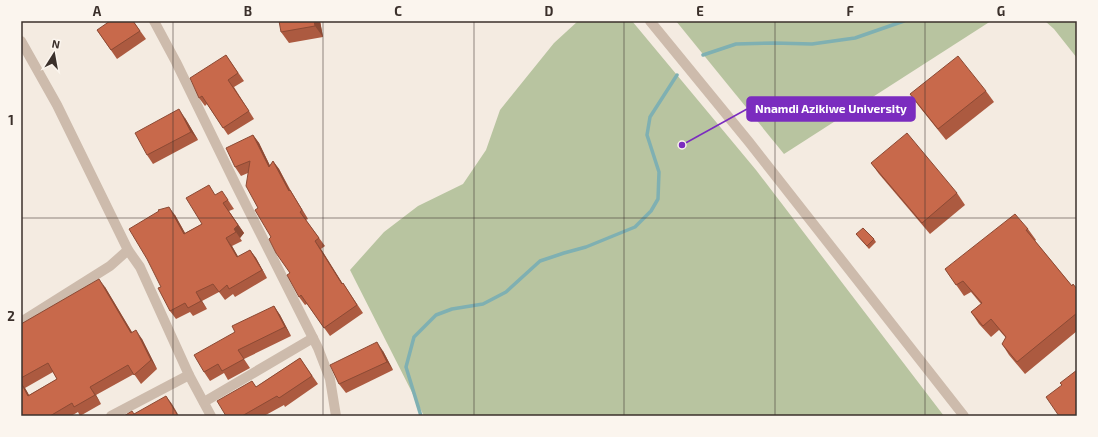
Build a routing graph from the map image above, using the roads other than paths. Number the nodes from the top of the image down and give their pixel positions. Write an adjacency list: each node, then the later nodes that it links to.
1 (154, 21): 6 (street)
2 (650, 21): 12 (street)
3 (21, 41): 4 (street)
4 (128, 250): 5 (street); 7 (street)
5 (21, 322)
6 (313, 338): 8 (street); 11 (street)
7 (190, 375): 8 (street); 9 (street)
8 (204, 402): 10 (street)
9 (111, 416)
10 (211, 416)
11 (336, 416)
12 (964, 416)

